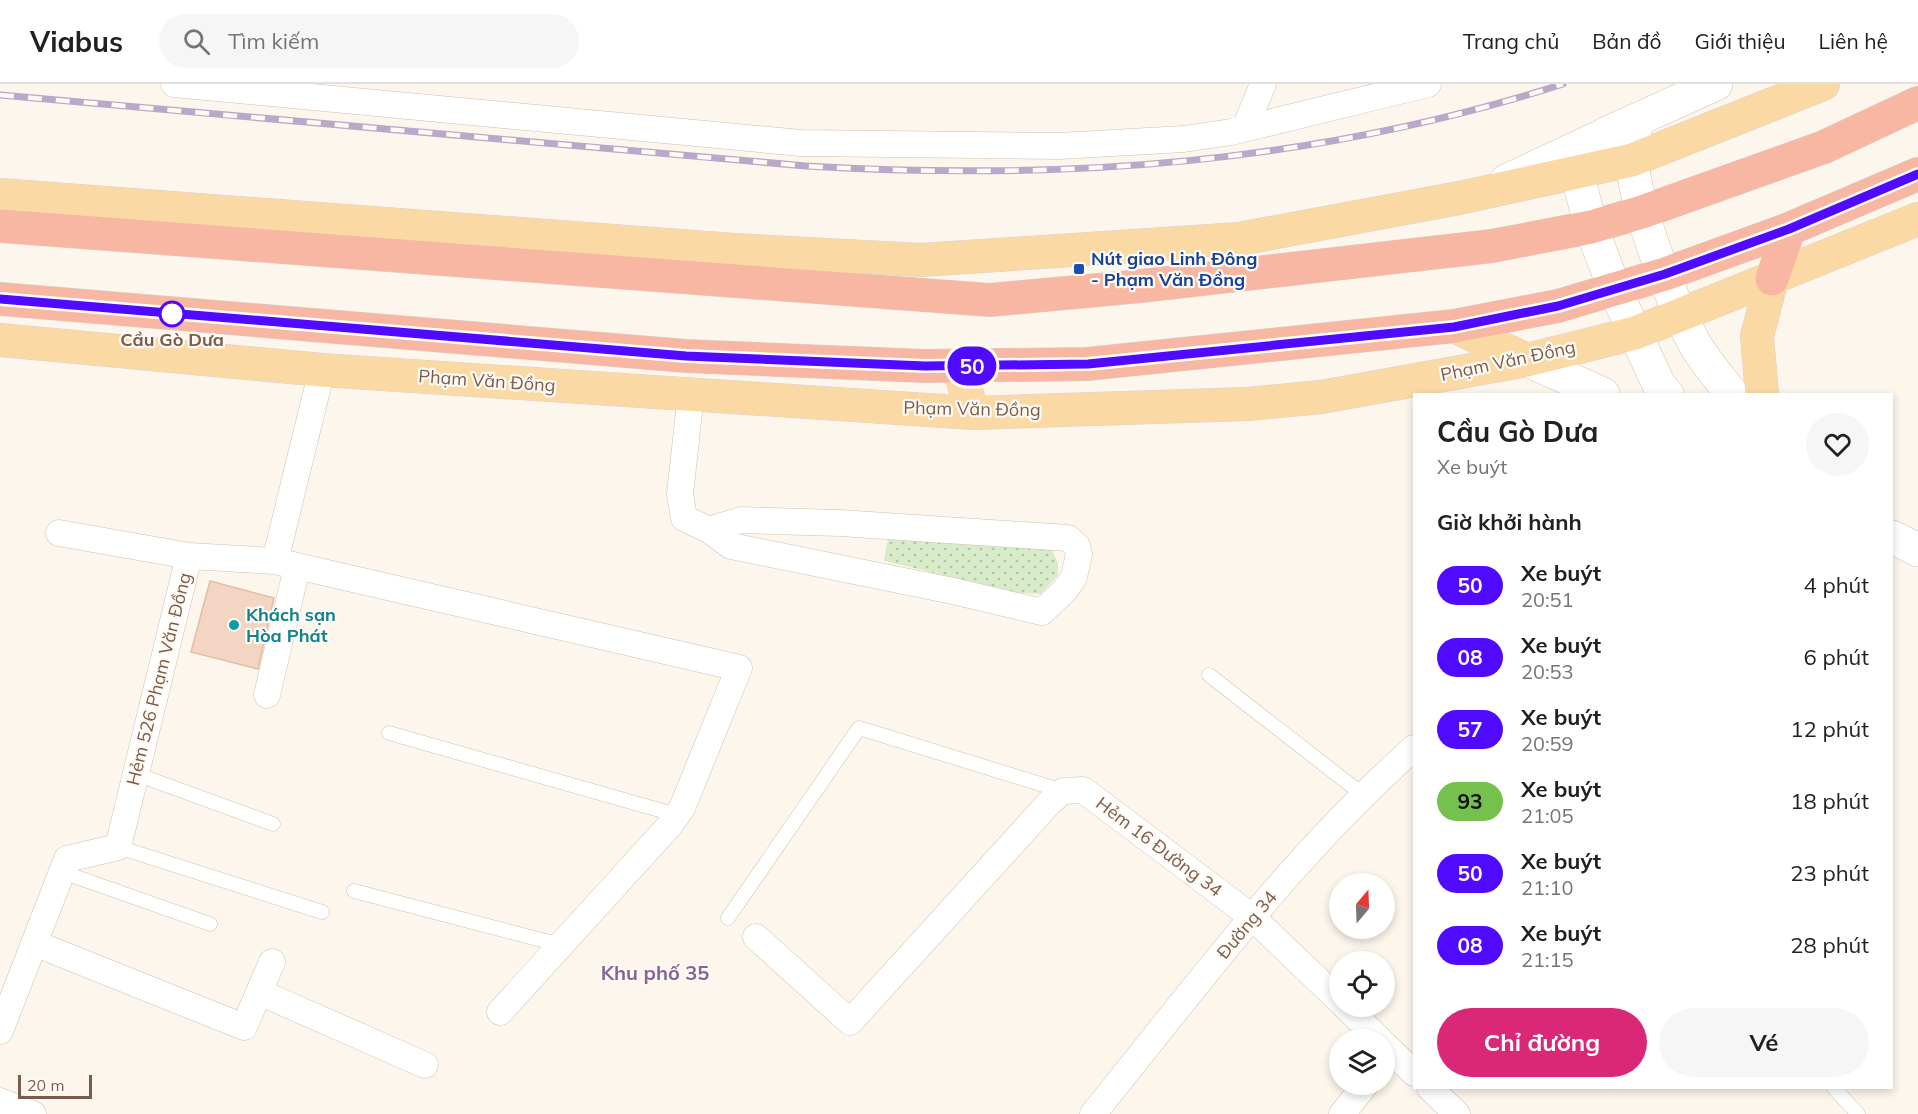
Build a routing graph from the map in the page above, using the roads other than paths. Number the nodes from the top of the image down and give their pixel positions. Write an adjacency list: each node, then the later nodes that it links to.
1 (1263, 84): 9 (street)
2 (1428, 84): 9 (street)
3 (1716, 84): 8 (main road)
4 (1823, 84): 11 (main road)
5 (191, 85): 6 (street)
6 (250, 88): 9 (street)
7 (1918, 103): 16 (highway)
8 (1645, 117): 10 (main road); 11 (main road)
9 (1245, 128)
10 (1605, 134): 12 (main road); 14 (main road)
11 (1632, 160): 12 (main road); 16 (main road)
12 (1576, 173): 14 (main road); 19 (main road)
13 (1918, 174): 20 (highway)
14 (1480, 193): 15 (main road)
15 (0, 195)
16 (1642, 212): 19 (highway); 21 (main road)
17 (1918, 219): 22 (main road, Phạm Văn Đồng)
18 (0, 226): 19 (highway)
19 (1591, 227): 23 (main road)
20 (1789, 229): 21 (highway); 22 (highway)
21 (1665, 274): 23 (highway); 25 (main road)
22 (1772, 279): 25 (main road, Phạm Văn Đồng); 35 (main road)
23 (1615, 290): 26 (highway); 27 (main road)
24 (0, 299): 30 (highway)
25 (1680, 315): 27 (main road, Phạm Văn Đồng); 34 (main road)
26 (1454, 327): 29 (main road); 30 (highway)
27 (1635, 333): 29 (main road, Phạm Văn Đồng); 33 (main road)
28 (0, 340): 31 (main road, Phạm Văn Đồng)
29 (1527, 360): 32 (main road); 37 (main road, Phạm Văn Đồng)
30 (958, 366): 37 (main road)
31 (322, 370): 36 (main road, Phạm Văn Đồng); 43 (street)
32 (1601, 393)
33 (1666, 393)
34 (1731, 393)
35 (1762, 393)
36 (691, 394): 37 (main road, Phạm Văn Đồng); 38 (street)
37 (973, 413)
38 (709, 530): 38 (street)
39 (59, 533): 42 (street)
40 (1893, 538): 41 (main road)
41 (1918, 550)
42 (189, 556): 43 (street, Hẻm 526 Phạm Văn Đồng); 48 (street, Hẻm 526 Phạm Văn Đồng)
43 (286, 564): 45 (street); 51 (street, Hẻm 526 Phạm Văn Đồng)
44 (1209, 675): 50 (lane)
45 (267, 695)
46 (389, 733): 51 (lane)
47 (1413, 749): 50 (street, Đường 34)
48 (136, 774): 52 (lane); 53 (street, Hẻm 526 Phạm Văn Đồng)
49 (1063, 791): 57 (street, Hẻm 16 Đường 34); 58 (lane); 60 (street)
50 (1362, 794): 57 (street, Đường 34)
51 (677, 815): 62 (street)
52 (273, 824)
53 (118, 847): 54 (street); 56 (lane)
54 (62, 872): 59 (lane); 61 (street)
55 (354, 891): 62 (lane)
56 (322, 912)
57 (1252, 917): 64 (street, Hẻm 16 Đường 34); 78 (street, Đường 34)
58 (728, 918)
59 (210, 924)
60 (756, 937)
61 (34, 943): 65 (street); 69 (street)
62 (561, 945): 66 (street)
63 (272, 962): 65 (street)
64 (1329, 990)
65 (259, 992): 71 (street)
66 (500, 1012)
67 (1355, 1017): 68 (street)
68 (1366, 1029)
69 (0, 1031)
70 (1395, 1058): 72 (street)
71 (425, 1065)
72 (1413, 1072)
73 (1431, 1089): 80 (street)
74 (1835, 1089): 81 (lane)
75 (1357, 1095): 79 (street)
76 (0, 1101): 77 (street)
77 (33, 1114)
78 (1093, 1114)
79 (1342, 1114)
80 (1457, 1114)
81 (1858, 1114)

